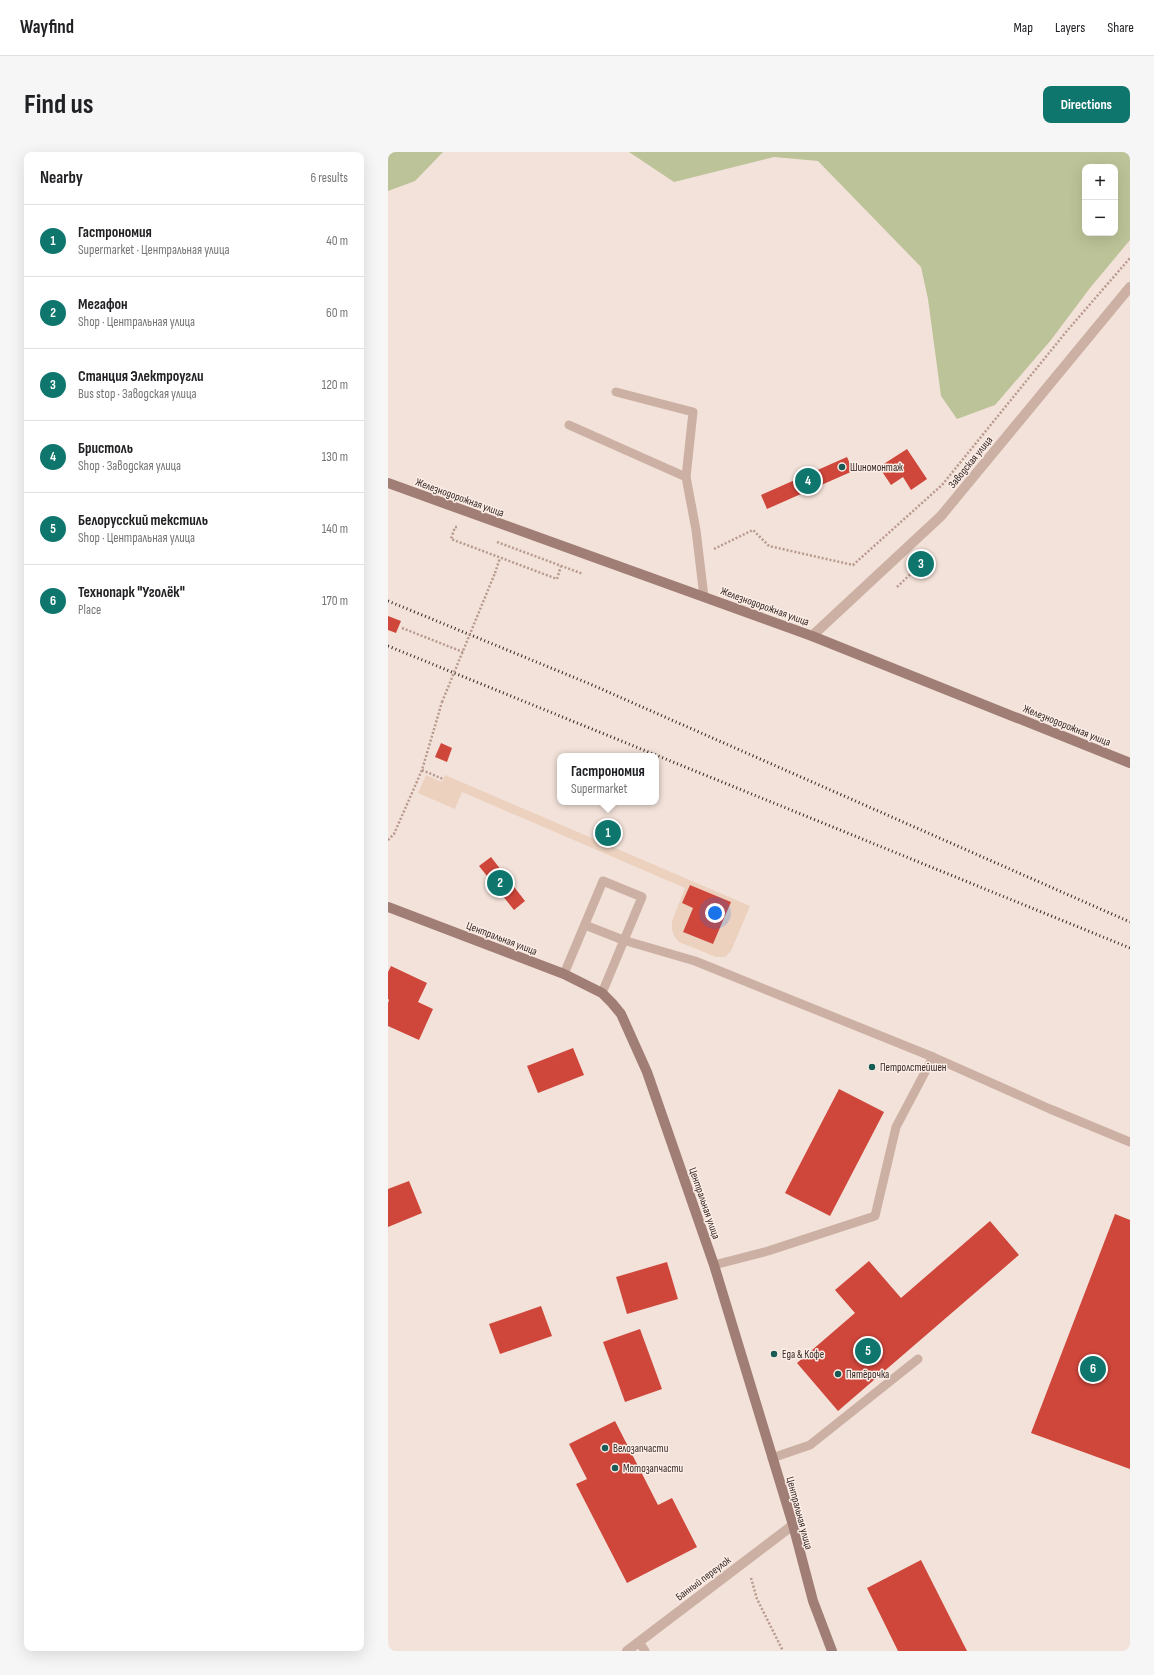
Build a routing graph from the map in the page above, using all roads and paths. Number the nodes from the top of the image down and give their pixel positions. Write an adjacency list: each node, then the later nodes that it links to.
1 (1130, 258): 9 (path)
2 (1130, 287): 17 (street, Заводская улица)
3 (616, 392): 5 (lane)
4 (569, 425): 5 (lane)
5 (686, 477): 9 (lane)
6 (388, 483): 15 (main road, Железнодорожная улица)
7 (462, 529): 10 (path)
8 (491, 540): 12 (path)
9 (699, 556): 15 (lane)
10 (500, 558): 12 (path); 18 (path, bridge)
11 (921, 564): 14 (path)
12 (561, 566): 13 (path)
13 (583, 574)
14 (897, 587)
15 (704, 597): 17 (main road, Железнодорожная улица)
16 (402, 628): 18 (path)
17 (812, 636): 19 (main road, Железнодорожная улица)
18 (462, 652): 20 (path, bridge)
19 (1130, 762)
20 (422, 770): 21 (path); 22 (path)
21 (443, 779)
22 (388, 840)
23 (388, 907): 26 (main road, Центральная улица)
24 (585, 925): 25 (lane); 25 (lane); 26 (lane)
25 (623, 940): 27 (lane); 28 (lane)
26 (564, 974): 27 (main road, Центральная улица)
27 (602, 993): 30 (main road, Центральная улица)
28 (933, 1057): 29 (lane); 30 (lane)
29 (1130, 1142)
30 (714, 1265): 32 (main road, Центральная улица)
31 (918, 1359): 32 (lane)
32 (772, 1458): 33 (main road, Центральная улица)
33 (792, 1525): 35 (street, Банный переулок); 38 (main road, Центральная улица)
34 (750, 1577): 37 (path)
35 (642, 1646): 36 (street, Банный переулок)
36 (628, 1651)
37 (783, 1651)
38 (832, 1651)

